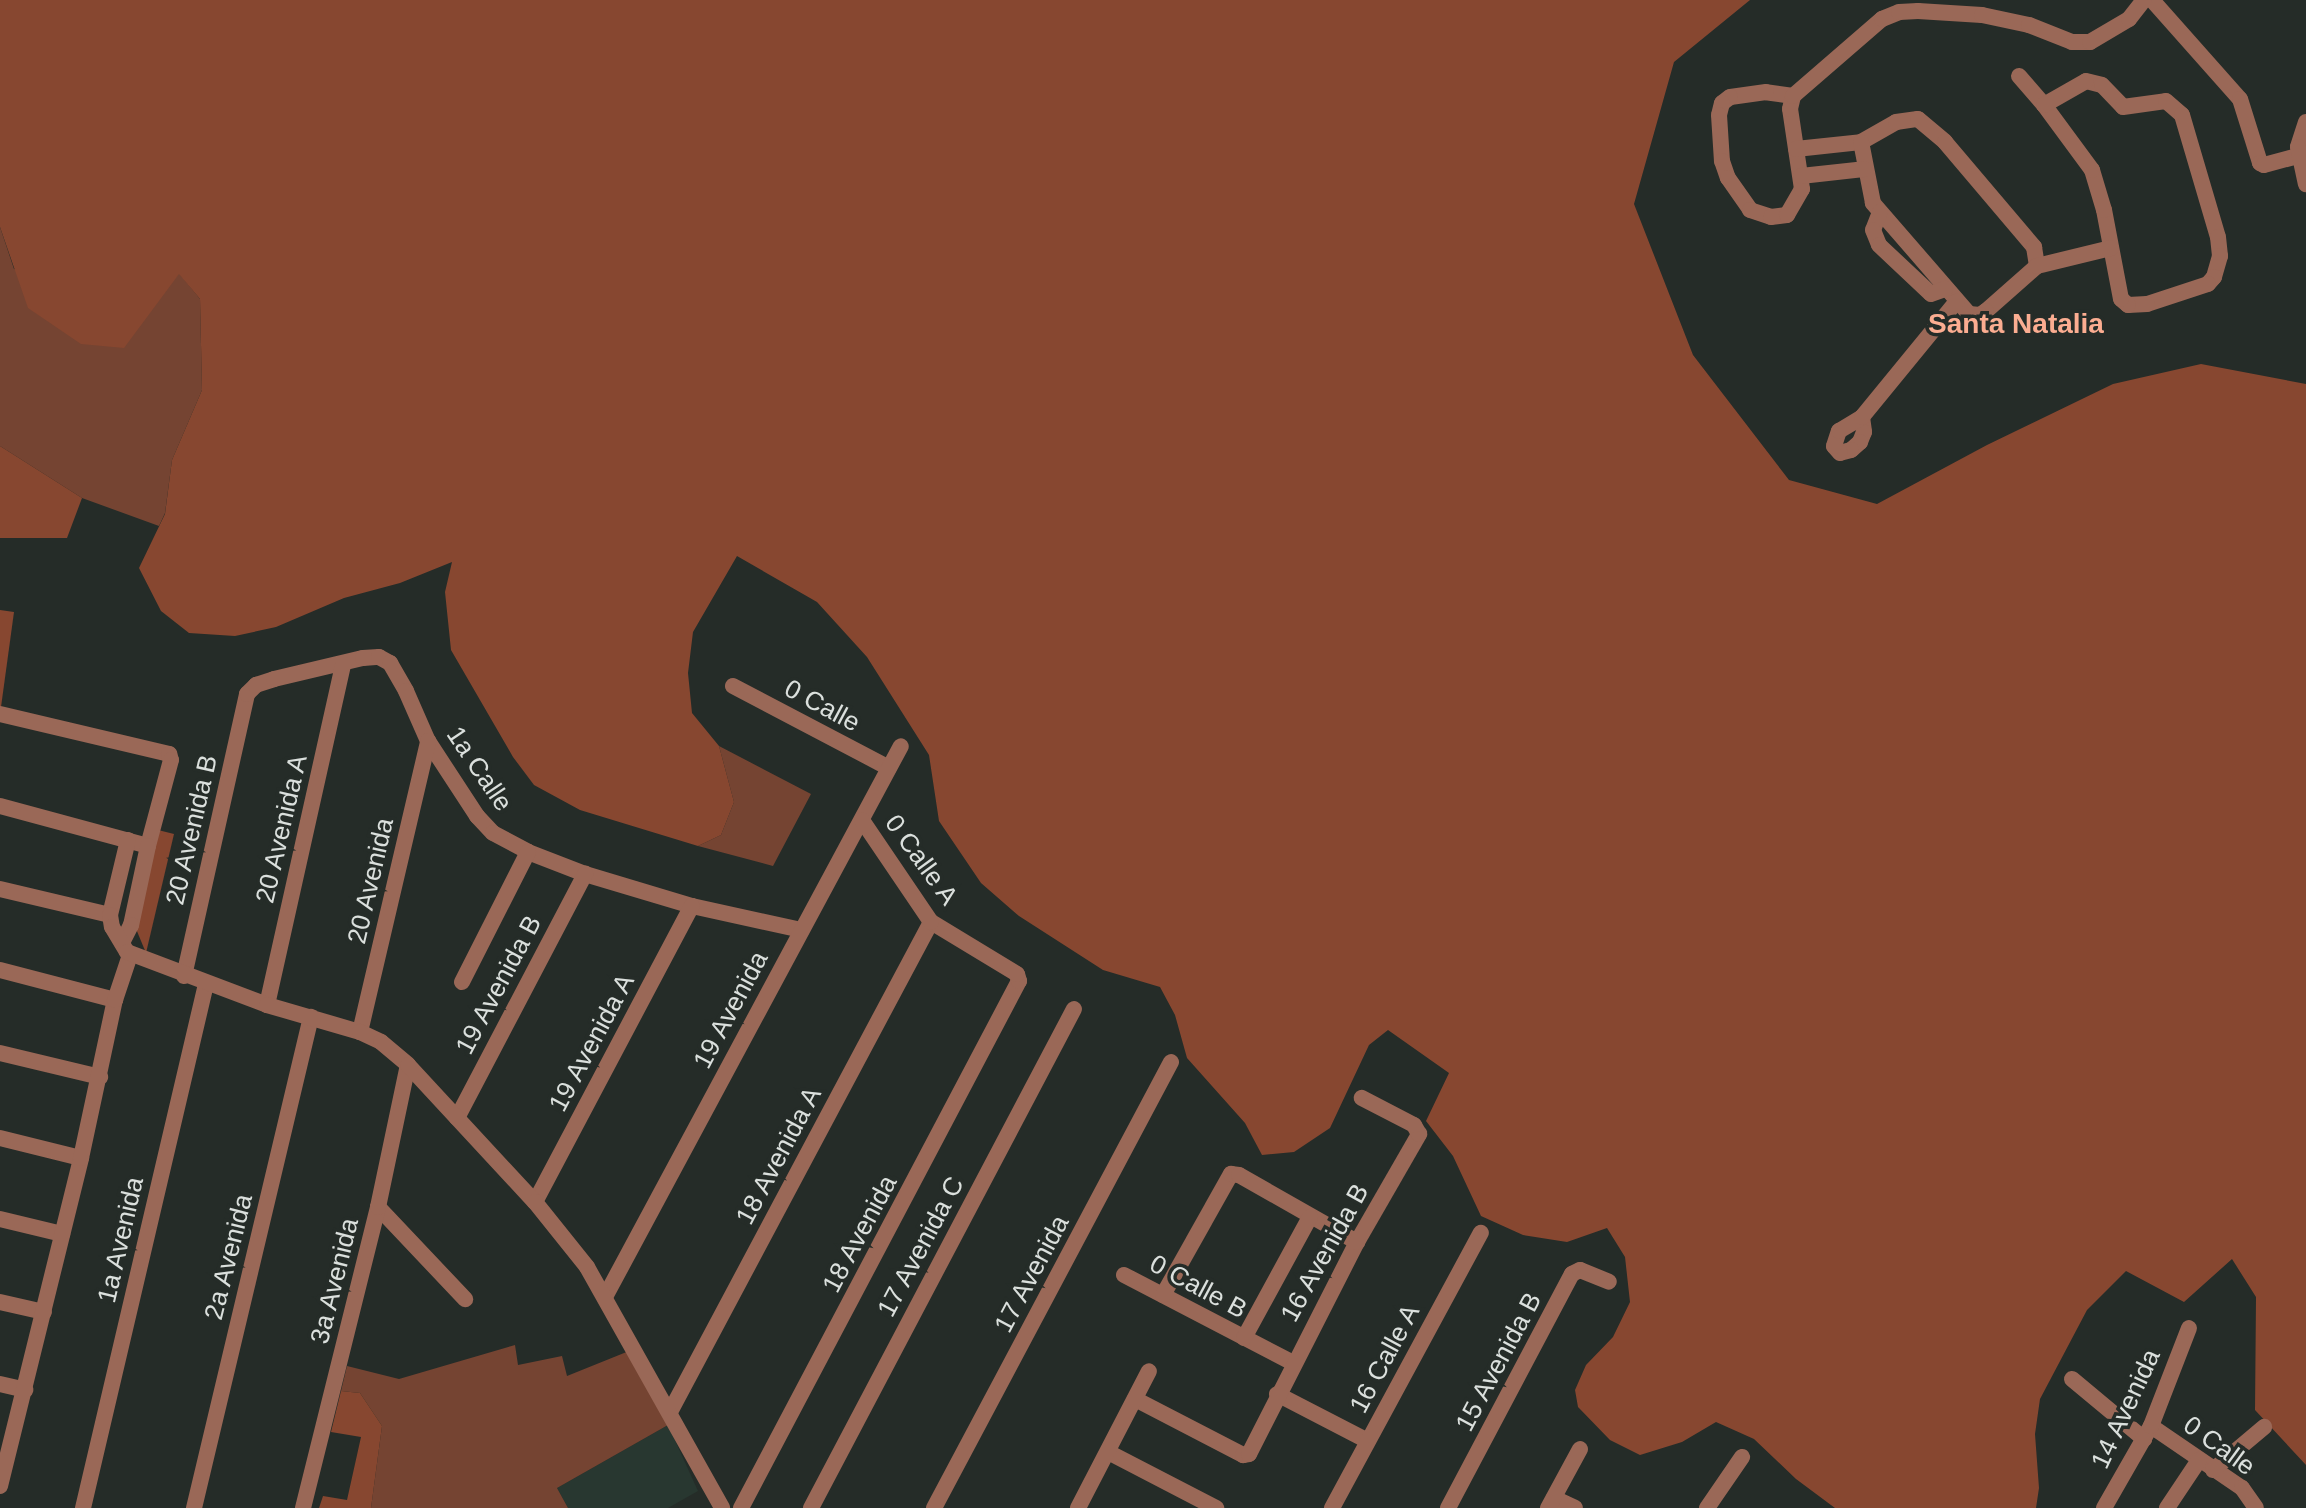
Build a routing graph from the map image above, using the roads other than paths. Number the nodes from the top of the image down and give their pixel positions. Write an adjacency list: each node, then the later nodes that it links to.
1 (2144, 0): 4 (street)
2 (2152, 0): 9 (street)
3 (2019, 76): 5 (street)
4 (1793, 96): 8 (street); 11 (street)
5 (2044, 105): 13 (street); 13 (street)
6 (2306, 122): 9 (street)
7 (1861, 142): 8 (street); 10 (street); 14 (street)
8 (1796, 149): 11 (street)
9 (2298, 156): 12 (street)
10 (1864, 169): 11 (street); 15 (street)
11 (1801, 176)
12 (2306, 184)
13 (2111, 248): 14 (street)
14 (2037, 266): 15 (street)
15 (1950, 296): 16 (street)
16 (1862, 417)
17 (343, 664): 19 (street, 1a Calle); 21 (street, 1a Calle); 42 (street, 20 Avenida A)
18 (733, 686): 23 (street, 0 Calle)
19 (247, 694): 37 (street, 20 Avenida B)
20 (0, 714): 27 (street)
21 (428, 741): 28 (street, 1a Calle); 45 (street, 20 Avenida)
22 (901, 746): 23 (street, 19 Avenida)
23 (889, 768): 25 (street, 19 Avenida)
24 (0, 806): 26 (street)
25 (862, 820): 33 (street, 0 Calle A); 34 (street, 19 Avenida)
26 (128, 840): 27 (street); 32 (street)
27 (148, 846): 35 (street)
28 (528, 852): 29 (street, 1a Calle); 39 (street)
29 (585, 874): 31 (street, 1a Calle); 51 (street, 19 Avenida B)
30 (0, 889): 32 (street)
31 (692, 906): 34 (street, 1a Calle); 54 (street, 19 Avenida A)
32 (110, 915): 35 (street)
33 (931, 922): 38 (street, 0 Calle A); 77 (street, 18 Avenida A)
34 (801, 930): 64 (street, 19 Avenida)
35 (126, 949): 37 (street); 41 (street)
36 (0, 970): 41 (street)
37 (184, 976): 40 (street)
38 (1019, 981): 92 (street, 18 Avenida)
39 (462, 982)
40 (206, 984): 42 (street); 88 (street, 1a Avenida)
41 (115, 1000): 49 (street)
42 (267, 1005): 44 (street)
43 (1074, 1009): 93 (street, 17 Avenida C)
44 (311, 1017): 45 (street); 89 (street, 2a Avenida)
45 (360, 1032): 48 (street)
46 (0, 1053): 49 (street)
47 (1171, 1062): 94 (street, 17 Avenida)
48 (408, 1065): 51 (street); 55 (street, 3a Avenida)
49 (100, 1077): 53 (street)
50 (1362, 1098): 60 (street, 16 Avenida B)
51 (457, 1118): 54 (street)
52 (0, 1138): 53 (street)
53 (81, 1158): 59 (street)
54 (535, 1202): 64 (street)
55 (378, 1207): 65 (street); 90 (street, 3a Avenida)
56 (1310, 1217): 60 (street); 63 (street); 69 (street)
57 (0, 1219): 59 (street)
58 (1481, 1233): 80 (street, 16 Calle A)
59 (62, 1234): 67 (street)
60 (1357, 1242): 70 (street, 16 Avenida B)
61 (1124, 1275): 63 (street, 0 Calle B)
62 (1609, 1282): 98 (street, 15 Avenida B)
63 (1163, 1295): 69 (street, 0 Calle B)
64 (605, 1297): 77 (street)
65 (465, 1299)
66 (0, 1302): 67 (street)
67 (44, 1312): 74 (street)
68 (2189, 1328): 79 (street, 14 Avenida)
69 (1244, 1338): 70 (street, 0 Calle B)
70 (1293, 1363): 75 (street, 16 Avenida B)
71 (1149, 1371): 76 (street)
72 (2072, 1379): 79 (street, 0 Calle)
73 (0, 1384): 74 (street)
74 (25, 1390): 84 (street)
75 (1277, 1394): 76 (street, 16 Avenida B); 80 (street)
76 (1135, 1399): 82 (street)
77 (670, 1412): 91 (street)
78 (2264, 1427): 85 (street)
79 (2147, 1433): 85 (street, 0 Calle); 101 (street, 14 Avenida)
80 (1368, 1441): 97 (street, 16 Calle A)
81 (1580, 1449): 87 (street)
82 (1108, 1452): 95 (street); 96 (street)
83 (1742, 1457): 100 (street)
84 (4, 1459): 86 (street)
85 (2206, 1465): 102 (street); 103 (street, 0 Calle)
86 (0, 1486)
87 (1551, 1503): 99 (street)
88 (83, 1508)
89 (194, 1508)
90 (303, 1508)
91 (722, 1508)
92 (741, 1508)
93 (811, 1508)
94 (934, 1508)
95 (1078, 1508)
96 (1216, 1508)
97 (1332, 1508)
98 (1448, 1508)
99 (1575, 1508)
100 (1707, 1508)
101 (2104, 1508)
102 (2167, 1508)
103 (2256, 1508)

